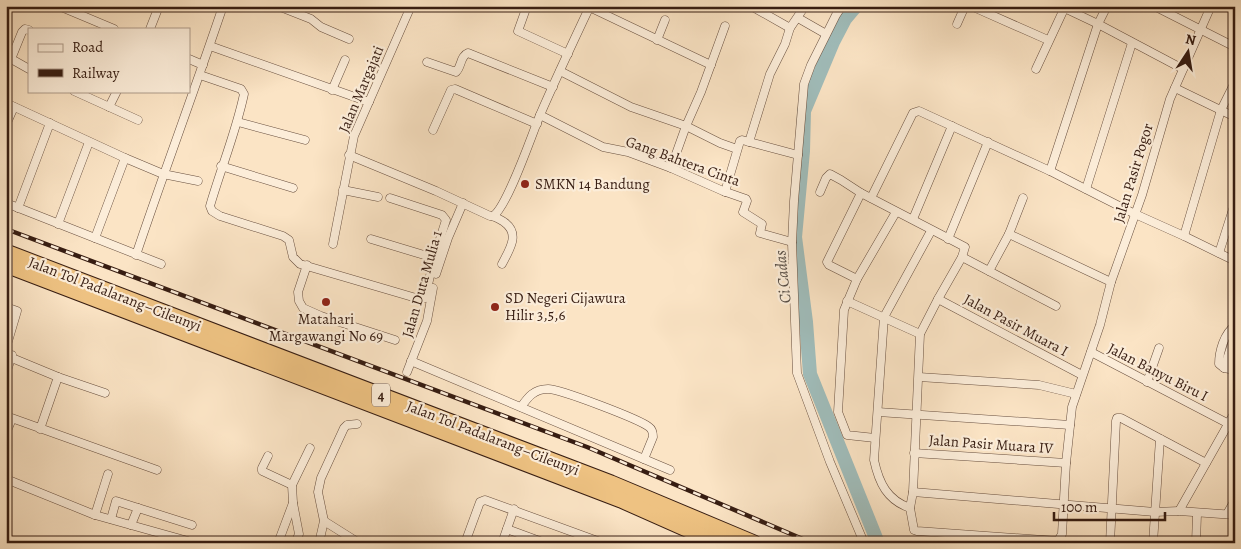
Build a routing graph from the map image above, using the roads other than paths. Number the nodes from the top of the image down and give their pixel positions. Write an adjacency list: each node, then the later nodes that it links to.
1 (59, 6): 22 (street)
2 (159, 6): 23 (street)
3 (223, 6): 32 (street)
4 (278, 6): 28 (street)
5 (411, 6): 52 (street, Jalan Margajati)
6 (527, 6): 34 (street)
7 (751, 6): 24 (street)
8 (805, 6): 17 (street)
9 (842, 6): 27 (street)
10 (965, 6): 19 (street)
11 (971, 6): 30 (street)
12 (1106, 6): 20 (street)
13 (1154, 6): 26 (street)
14 (1212, 6): 26 (street, Jalan Pasir Pogor)
15 (589, 7): 29 (street); 34 (street)
16 (1062, 7): 20 (street); 30 (street)
17 (798, 18): 24 (street); 27 (street)
18 (665, 20): 29 (street)
19 (957, 24)
20 (1098, 24): 31 (street); 76 (street)
21 (725, 26): 40 (street)
22 (112, 28)
23 (150, 28)
24 (790, 28): 68 (street)
25 (28, 30): 35 (street)
26 (1201, 30): 33 (street); 43 (street, Jalan Pasir Pogor)
27 (826, 34): 72 (street)
28 (349, 39)
29 (657, 40): 40 (street)
30 (1048, 40): 42 (street)
31 (1132, 43): 43 (street); 80 (street)
32 (210, 46): 39 (street); 49 (street)
33 (1235, 47)
34 (568, 54): 44 (street)
35 (9, 57): 41 (street)
36 (190, 59): 39 (street)
37 (345, 60): 49 (street)
38 (428, 62): 47 (street)
39 (203, 65): 45 (street)
40 (710, 65): 63 (street)
41 (28, 68)
42 (1036, 68)
43 (1183, 69): 48 (street, Jalan Pasir Pogor)
44 (560, 71): 47 (street); 63 (street)
45 (200, 75): 59 (street); 77 (street)
46 (1235, 82): 55 (street)
47 (553, 87): 56 (street)
48 (1175, 88): 55 (street); 94 (street, Jalan Pasir Pogor)
49 (332, 90): 52 (street)
50 (76, 92): 54 (street)
51 (116, 92): 54 (street)
52 (369, 102): 71 (street, Jalan Margajati)
53 (10, 105): 60 (street); 62 (street)
54 (109, 107): 58 (street)
55 (1221, 110): 57 (street); 100 (street)
56 (540, 115): 61 (street); 75 (street, Gang Bahtera Cinta)
57 (1235, 116)
58 (138, 120)
59 (238, 122): 66 (street); 74 (street)
60 (50, 123): 67 (street); 92 (street)
61 (537, 124): 65 (street); 95 (street)
62 (6, 125)
63 (686, 126): 70 (street); 75 (street)
64 (952, 126): 69 (street); 87 (street); 96 (street)
65 (433, 130)
66 (305, 140)
67 (89, 142): 73 (street); 97 (street)
68 (749, 142): 70 (street); 72 (street)
69 (988, 142): 76 (street); 103 (street)
70 (737, 149): 82 (street)
71 (349, 155): 81 (street, Jalan Margajati); 90 (street)
72 (798, 155): 104 (street)
73 (125, 158): 77 (street); 101 (street)
74 (221, 166): 79 (street); 115 (street)
75 (671, 168): 82 (street, Gang Bahtera Cinta)
76 (1050, 171): 80 (street)
77 (163, 174): 78 (street); 108 (street)
78 (198, 181)
79 (293, 188)
80 (1086, 189): 94 (street)
81 (344, 190): 85 (street); 105 (street, Jalan Margajati)
82 (725, 192): 104 (street, Gang Bahtera Cinta)
83 (820, 192): 84 (street)
84 (861, 193): 87 (street); 117 (street)
85 (378, 197)
86 (390, 198): 110 (street)
87 (871, 198): 93 (street)
88 (1024, 198): 99 (street)
89 (6, 203): 92 (street)
90 (463, 203): 95 (street); 132 (street, Jalan Duta Mulia 1)
91 (1235, 203): 107 (street)
92 (18, 208): 97 (street)
93 (896, 212): 96 (street); 117 (street)
94 (1136, 214): 100 (street); 118 (street, Jalan Pasir Pogor)
95 (493, 216): 113 (street)
96 (913, 220): 98 (street)
97 (58, 224): 101 (street)
98 (932, 231): 103 (street); 123 (street)
99 (1009, 234): 116 (street); 118 (street)
100 (1184, 236): 107 (street)
101 (95, 238): 108 (street)
102 (371, 239): 110 (street)
103 (948, 239): 109 (street)
104 (792, 242): 184 (street)
105 (333, 244)
106 (6, 252): 196 (highway, Jalan Tol Padalarang–Cileunyi / 4)
107 (1219, 253): 111 (street)
108 (136, 255): 112 (street)
109 (962, 257): 116 (street); 119 (street)
110 (434, 258): 115 (street)
111 (1235, 261)
112 (161, 264)
113 (502, 264)
114 (6, 265): 195 (highway, Jalan Tol Padalarang–Cileunyi / 4)
115 (306, 265): 127 (street)
116 (989, 271): 121 (street)
117 (857, 280): 120 (street)
118 (1112, 282): 130 (street, Jalan Pasir Pogor)
119 (938, 299): 125 (street); 137 (street, Jalan Pasir Muara I)
120 (847, 301): 123 (street); 153 (street)
121 (1056, 306)
122 (6, 307): 128 (street)
123 (884, 317): 125 (street); 144 (street)
124 (1235, 326): 133 (street)
125 (920, 334): 139 (street)
126 (1235, 335): 133 (street)
127 (395, 340)
128 (6, 348)
129 (1159, 348): 140 (street)
130 (1091, 352): 137 (street, Jalan Pasir Pogor); 140 (street, Jalan Banyu Biru I)
131 (9, 355): 136 (street); 138 (street)
132 (411, 361): 135 (street, Jalan Duta Mulia 1); 143 (street)
133 (1224, 368): 134 (street)
134 (1235, 370)
135 (408, 372)
136 (6, 374)
137 (1082, 374): 142 (street, Jalan Pasir Pogor)
138 (58, 377): 141 (street); 151 (street)
139 (919, 377): 142 (street); 146 (street)
140 (1147, 382): 149 (street, Jalan Banyu Biru I)
141 (105, 393)
142 (1076, 394): 150 (street, Jalan Pasir Pogor)
143 (521, 407): 158 (street); 158 (street)
144 (878, 412): 146 (street); 153 (street)
145 (1235, 412): 149 (street)
146 (916, 414): 150 (street); 156 (street)
147 (9, 417): 151 (street); 152 (street)
148 (357, 424): 180 (street)
149 (1229, 424): 160 (street)
150 (1070, 425): 159 (street, Jalan Pasir Pogor)
151 (40, 429): 161 (street)
152 (6, 433)
153 (875, 438): 171 (street)
154 (1160, 439): 160 (street); 173 (street); 175 (street)
155 (310, 448): 165 (street)
156 (914, 453): 159 (street, Jalan Pasir Muara IV); 166 (street)
157 (268, 456): 165 (street)
158 (644, 459): 162 (street)
159 (1066, 463): 169 (street, Jalan Pasir Pogor)
160 (1206, 463): 174 (street)
161 (158, 470)
162 (670, 470)
163 (108, 474): 178 (street)
164 (6, 479): 178 (street)
165 (292, 485): 168 (street)
166 (913, 492): 169 (street); 171 (street)
167 (1235, 500): 177 (street)
168 (293, 503): 187 (street); 188 (street)
169 (1064, 504): 171 (street, Jalan Pasir Pogor); 173 (street)
170 (138, 508): 179 (street); 181 (street); 182 (street)
171 (910, 508)
172 (514, 509): 183 (street); 191 (street); 194 (street)
173 (1112, 509): 175 (street); 197 (street)
174 (1179, 511): 175 (street); 176 (street)
175 (1155, 512): 198 (street)
176 (1197, 514): 177 (street); 199 (street)
177 (1231, 514)
178 (95, 515): 179 (street)
179 (111, 519): 182 (street)
180 (324, 521): 185 (street); 189 (street)
181 (192, 524)
182 (131, 525): 186 (street)
183 (507, 529): 192 (street); 193 (street)
184 (862, 538)
185 (348, 540): 190 (street)
186 (188, 541)
187 (281, 542)
188 (295, 543)
189 (319, 543)
190 (359, 543)
191 (465, 543)
192 (502, 543)
193 (545, 543)
194 (603, 543)
195 (718, 543)
196 (754, 543)
197 (1110, 543)
198 (1153, 543)
199 (1196, 543)

